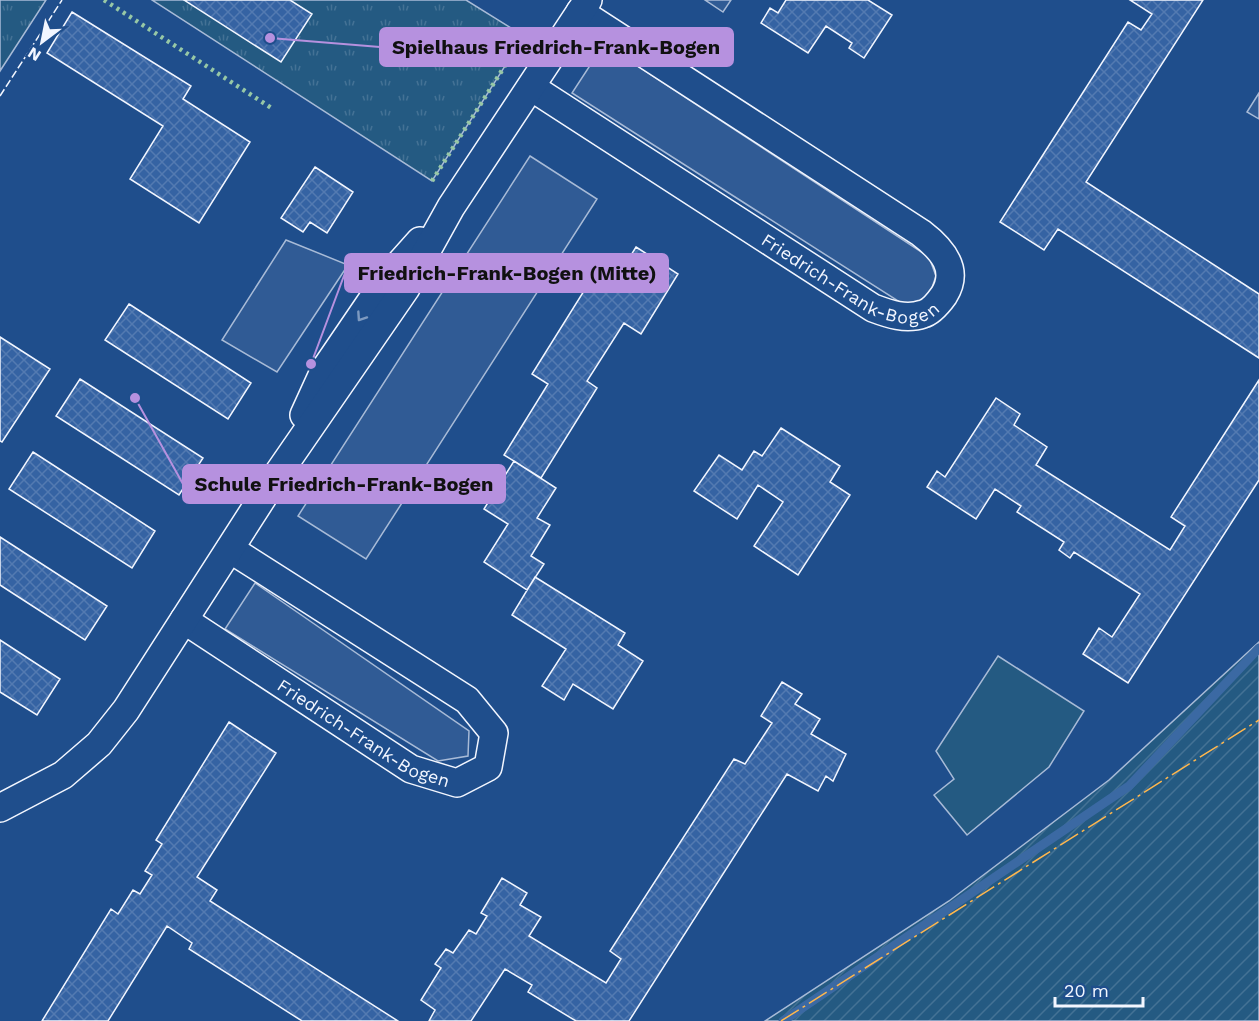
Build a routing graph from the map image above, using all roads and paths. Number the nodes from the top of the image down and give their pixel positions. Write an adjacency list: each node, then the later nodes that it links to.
1 (584, 6): 2 (street, Friedrich-Frank-Bogen); 2 (street, Friedrich-Frank-Bogen)
2 (531, 87): 3 (street, Friedrich-Frank-Bogen)
3 (230, 549): 4 (street, Friedrich-Frank-Bogen); 4 (street, Friedrich-Frank-Bogen)
4 (184, 620): 5 (street, Friedrich-Frank-Bogen)
5 (0, 808)

